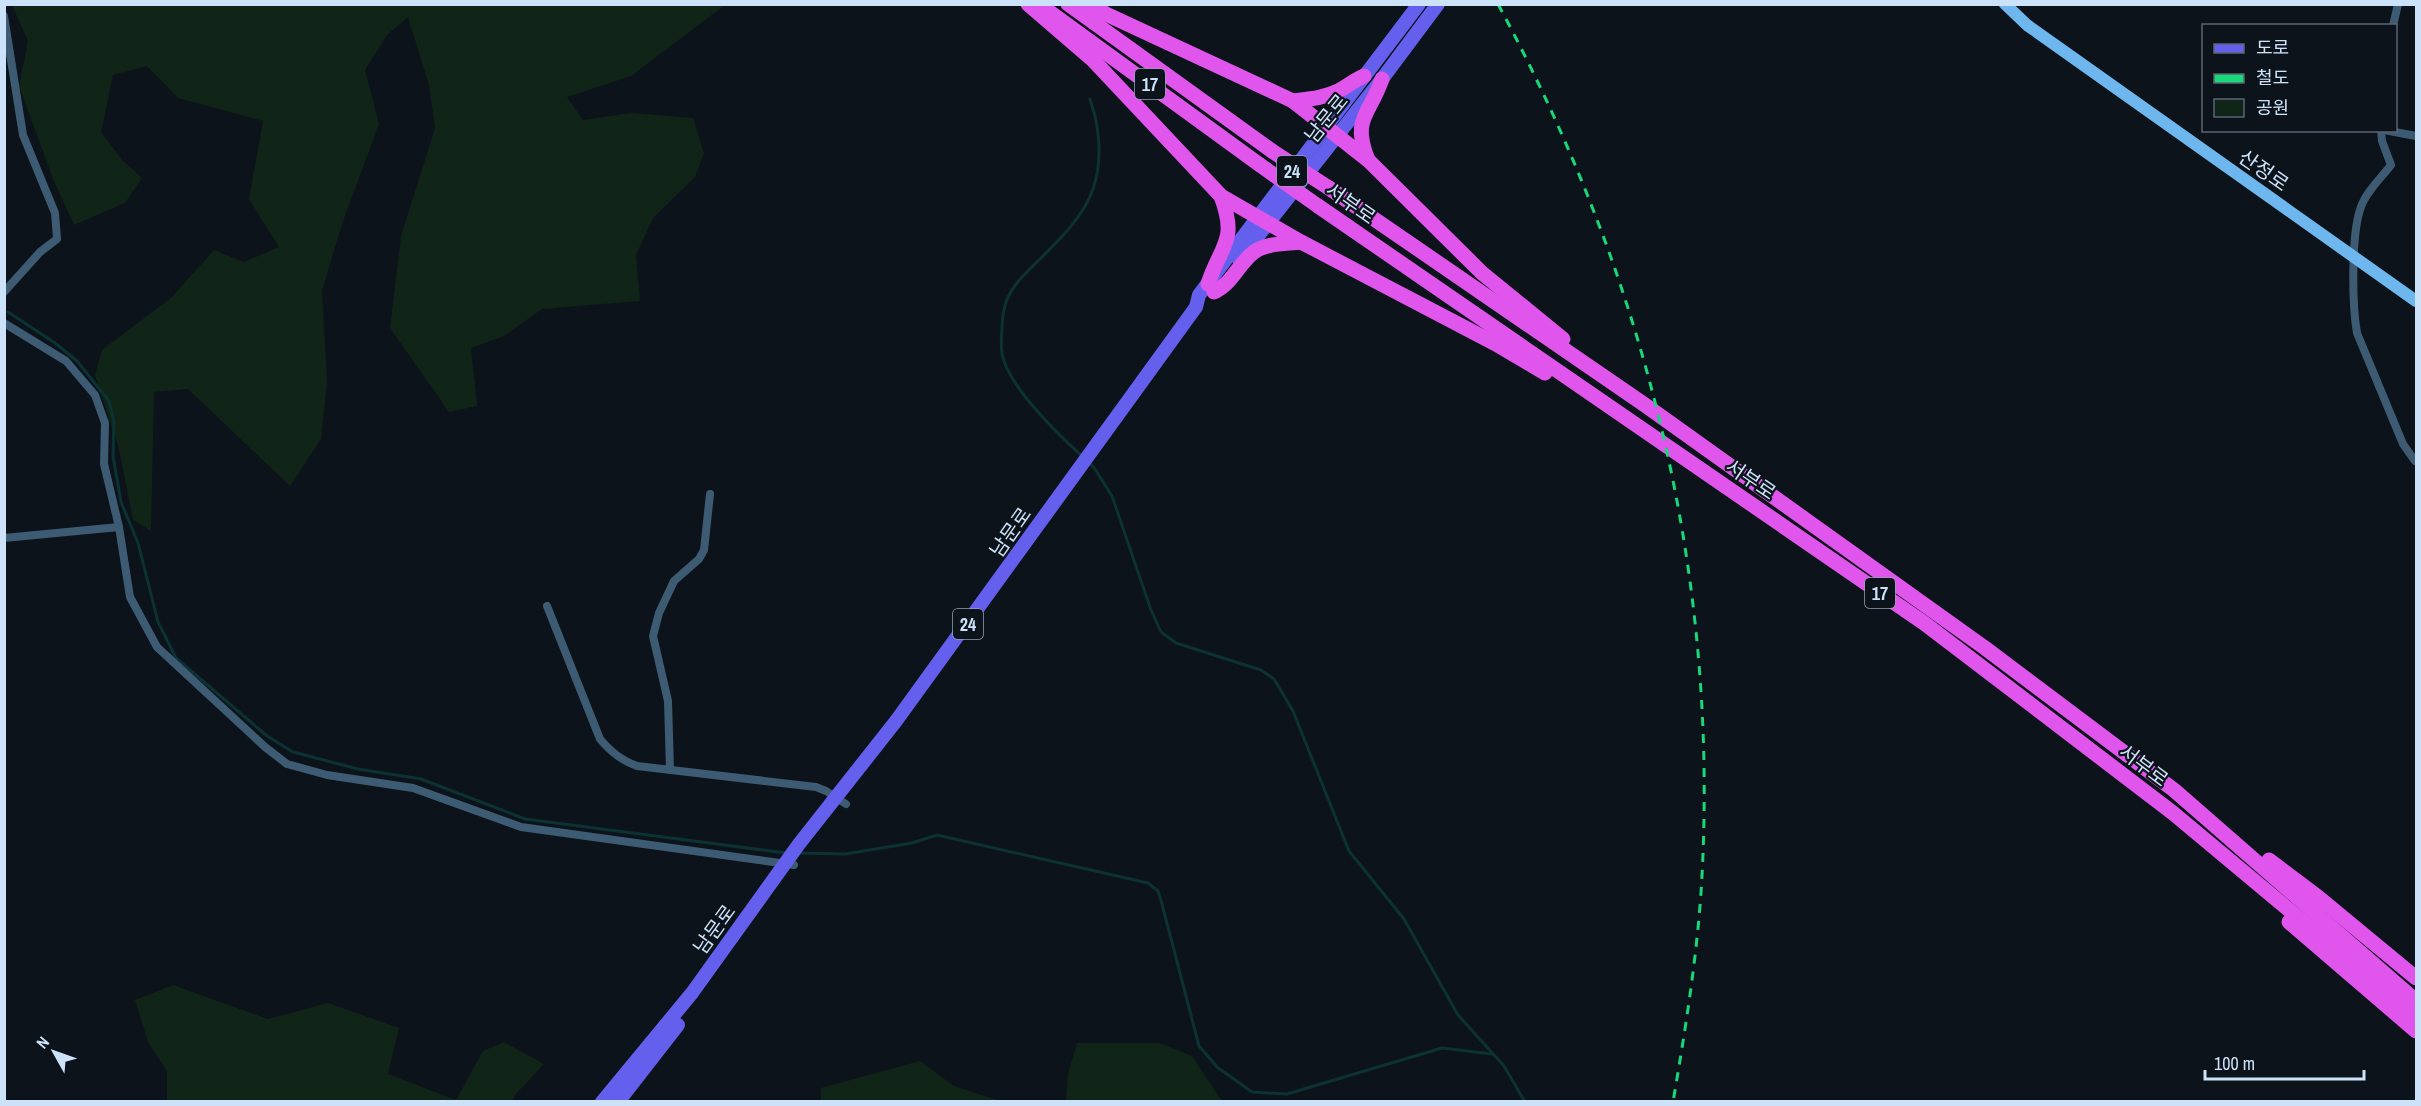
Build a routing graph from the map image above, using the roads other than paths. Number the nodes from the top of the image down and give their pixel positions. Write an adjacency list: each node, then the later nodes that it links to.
1 (1028, 4): 19 (highway)
2 (1040, 4): 28 (highway, 서부로 / 17, bridge)
3 (1068, 4): 27 (highway, 서부로 / 17, bridge)
4 (1089, 4): 13 (highway)
5 (1419, 4): 11 (main road, 남문로 / 24)
6 (1438, 4): 12 (main road, 남문로 / 24)
7 (2005, 4): 22 (street, 산정로)
8 (2398, 4): 10 (street)
9 (4, 16): 24 (street)
10 (2393, 24)
11 (1364, 76): 13 (highway); 14 (main road, 남문로 / 24)
12 (1382, 79): 14 (main road, 남문로 / 24); 18 (highway)
13 (1293, 101): 14 (highway)
14 (1332, 130): 18 (highway); 20 (main road, 남문로 / 24)
15 (2383, 132): 22 (street)
16 (2394, 132): 17 (street)
17 (2416, 136)
18 (1368, 160): 27 (highway)
19 (1221, 196): 20 (highway); 23 (highway)
20 (1263, 219): 21 (highway); 23 (main road, 남문로 / 24)
21 (1300, 242): 23 (highway); 28 (highway)
22 (2354, 258): 25 (street, 산정로); 29 (street)
23 (1211, 288): 36 (main road, 남문로 / 24)
24 (4, 292)
25 (2416, 301)
26 (4, 323): 31 (street)
27 (1645, 405): 35 (highway, 서부로 / 17)
28 (1634, 424): 37 (highway, 서부로 / 17)
29 (2415, 460)
30 (710, 494): 34 (street)
31 (119, 527): 32 (street); 38 (street)
32 (4, 538)
33 (547, 606): 34 (street)
34 (670, 770): 36 (street)
35 (2174, 790): 39 (highway); 40 (highway, 서부로 / 17)
36 (841, 801): 38 (main road, 남문로 / 24)
37 (2173, 813): 41 (highway, 서부로 / 17); 42 (highway)
38 (791, 862): 43 (main road, 남문로 / 24)
39 (2416, 978)
40 (2416, 1000)
41 (2416, 1016)
42 (2416, 1031)
43 (608, 1101)

